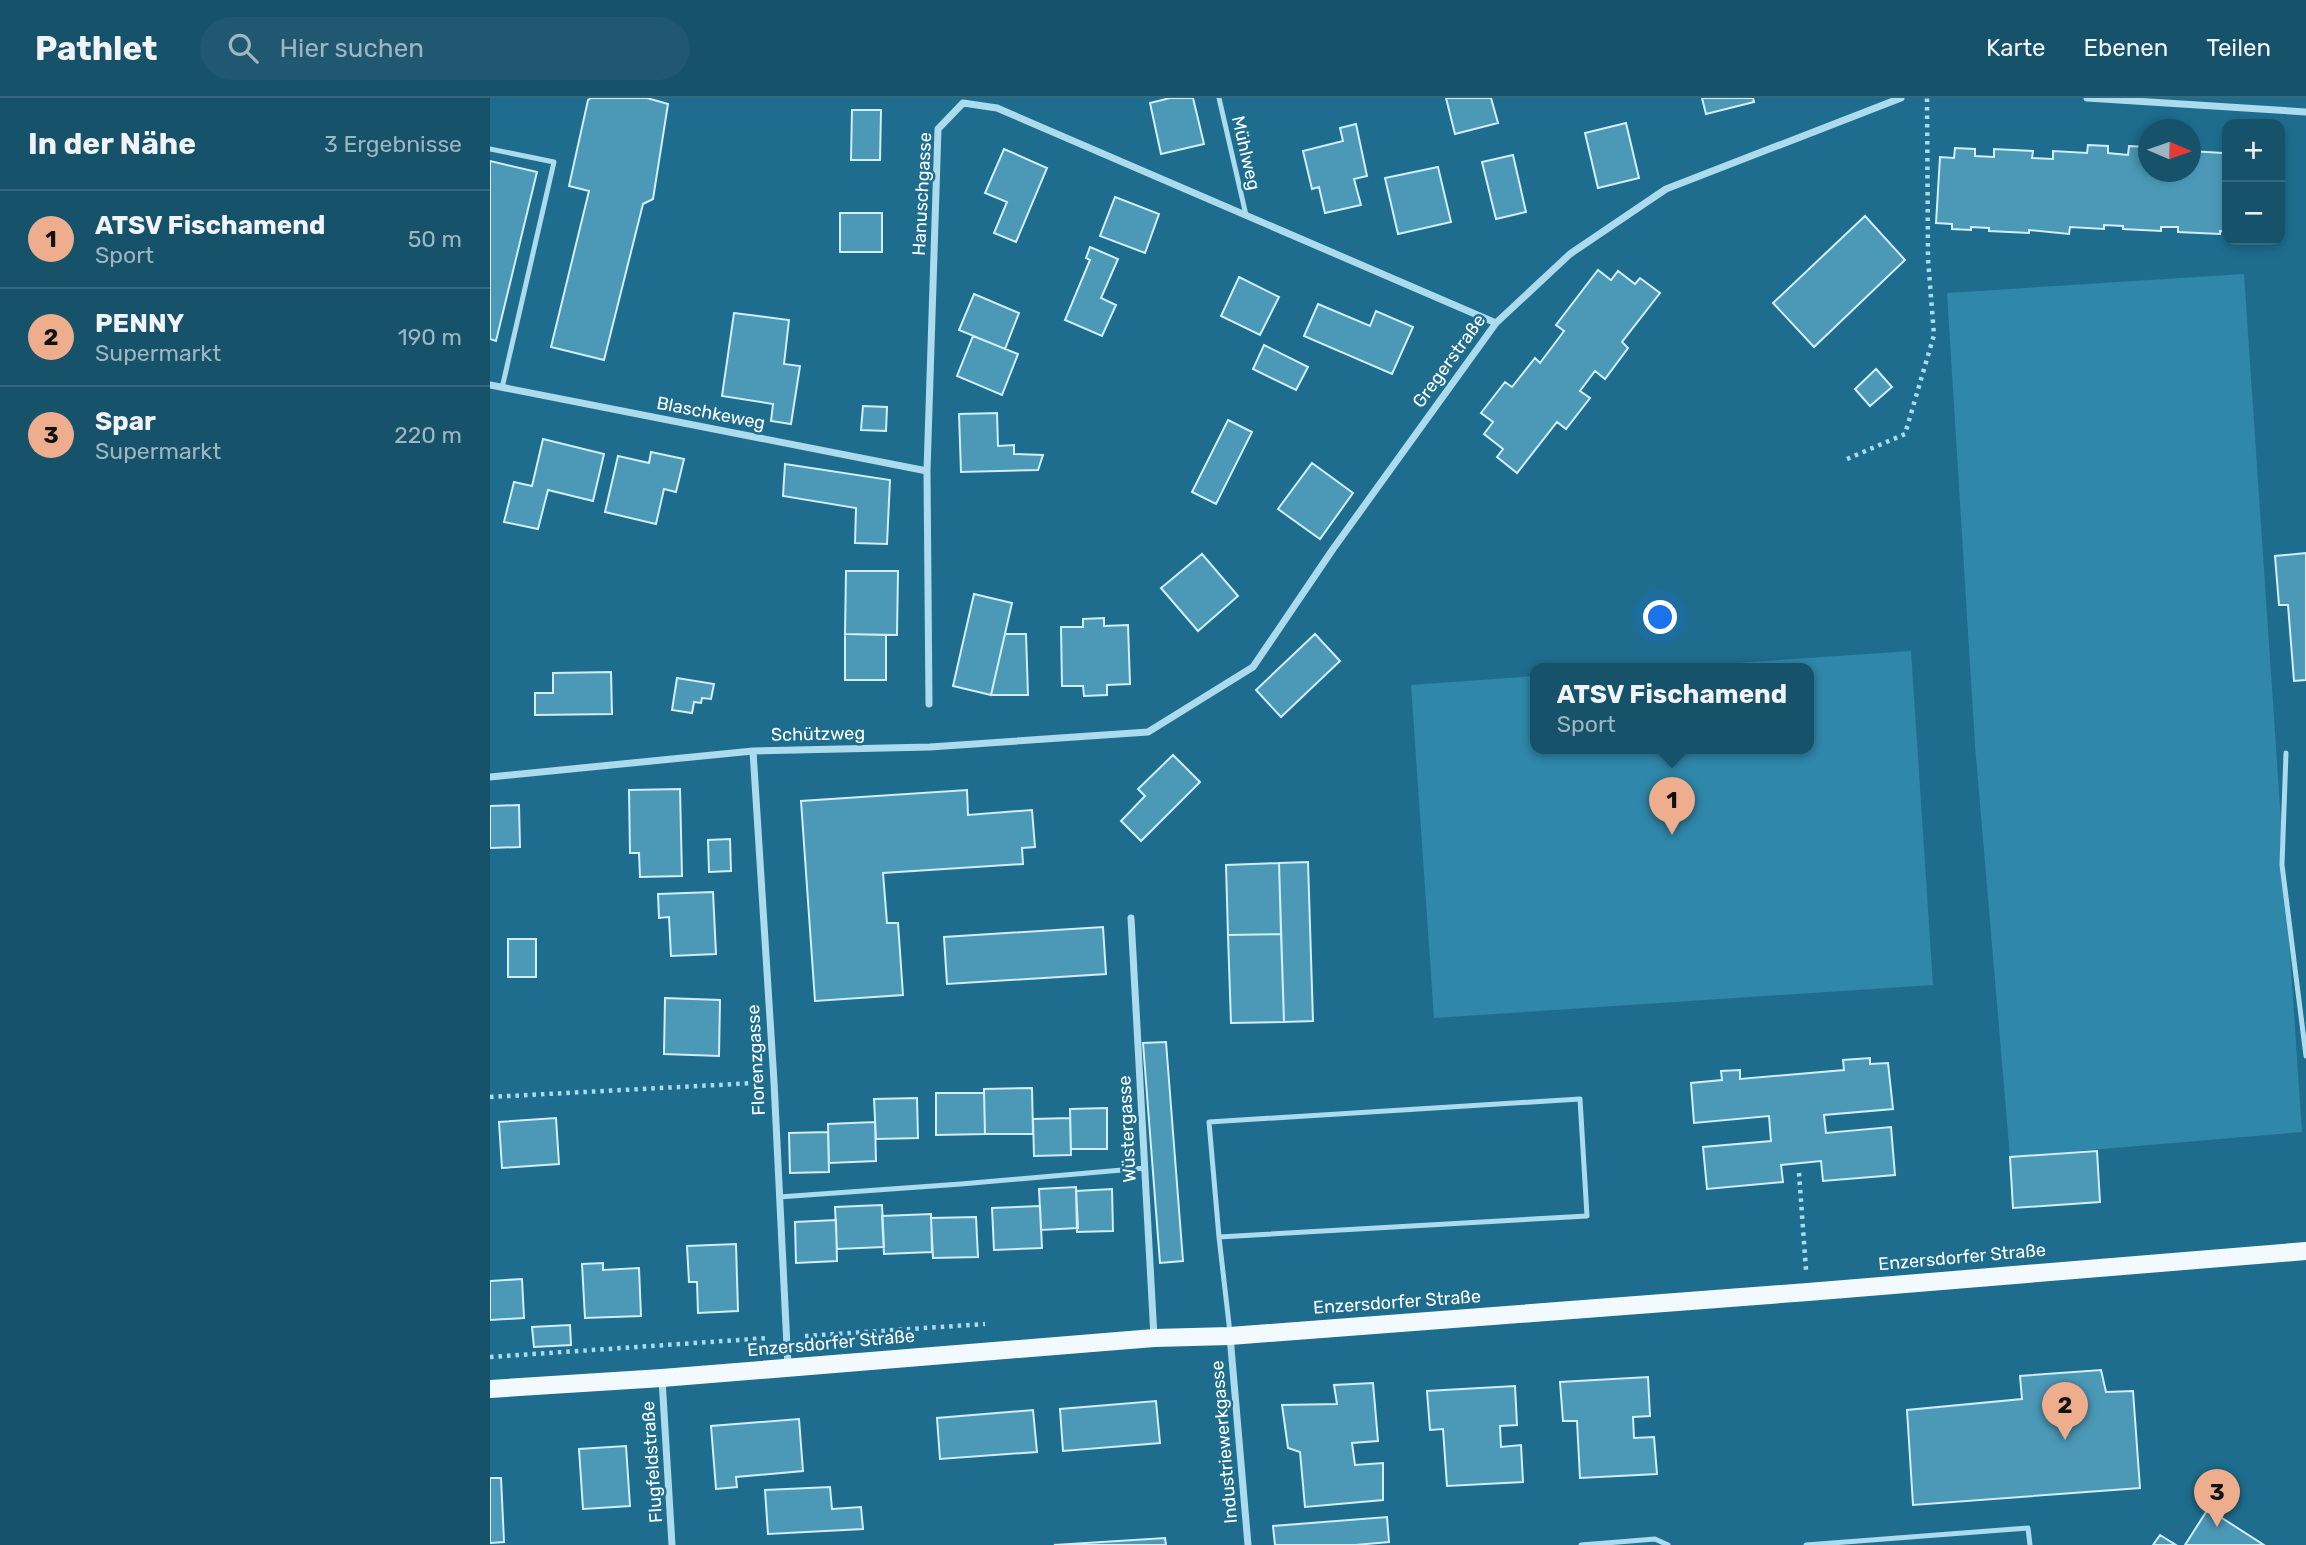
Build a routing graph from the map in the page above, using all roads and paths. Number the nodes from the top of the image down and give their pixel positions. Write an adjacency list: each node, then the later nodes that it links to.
1 (1219, 98): 7 (lane, Mühlweg)
2 (1901, 98): 8 (street, Gregerstraße)
3 (1927, 98): 11 (path)
4 (2087, 98): 5 (street)
5 (2306, 112)
6 (490, 149): 10 (lane)
7 (1246, 215): 8 (street, Hanuschgasse); 12 (street, Hanuschgasse)
8 (1496, 323): 14 (street, Gregerstraße)
9 (490, 385): 10 (street, Blaschkeweg)
10 (502, 388): 12 (street, Blaschkeweg)
11 (1847, 459)
12 (927, 471): 13 (street, Hanuschgasse)
13 (929, 705)
14 (1148, 732): 15 (street, Schützweg)
15 (753, 751): 17 (street, Schützweg); 20 (street, Florenzgasse)
16 (2286, 753): 19 (lane)
17 (490, 777)
18 (1131, 918): 22 (street, Wüstergasse)
19 (2306, 1055)
20 (774, 1082): 21 (path); 24 (street, Florenzgasse)
21 (490, 1097)
22 (1144, 1167): 24 (lane); 29 (street, Wüstergasse)
23 (1799, 1173): 27 (path)
24 (779, 1197): 30 (street, Florenzgasse)
25 (1219, 1237): 25 (lane); 28 (lane)
26 (2306, 1251): 27 (main road, Enzersdorfer Straße)
27 (1808, 1292): 28 (main road, Enzersdorfer Straße)
28 (1230, 1336): 29 (main road, Enzersdorfer Straße); 34 (street, Industriewerkgasse)
29 (1154, 1338): 30 (main road, Enzersdorfer Straße)
30 (788, 1368): 31 (main road, Enzersdorfer Straße)
31 (662, 1378): 32 (main road, Enzersdorfer Straße); 33 (street, Flugfeldstraße)
32 (490, 1389)
33 (673, 1545)
34 (1248, 1545)
35 (1581, 1545): 36 (lane)
36 (1668, 1545)
37 (1806, 1545): 38 (lane)
38 (2030, 1545)

